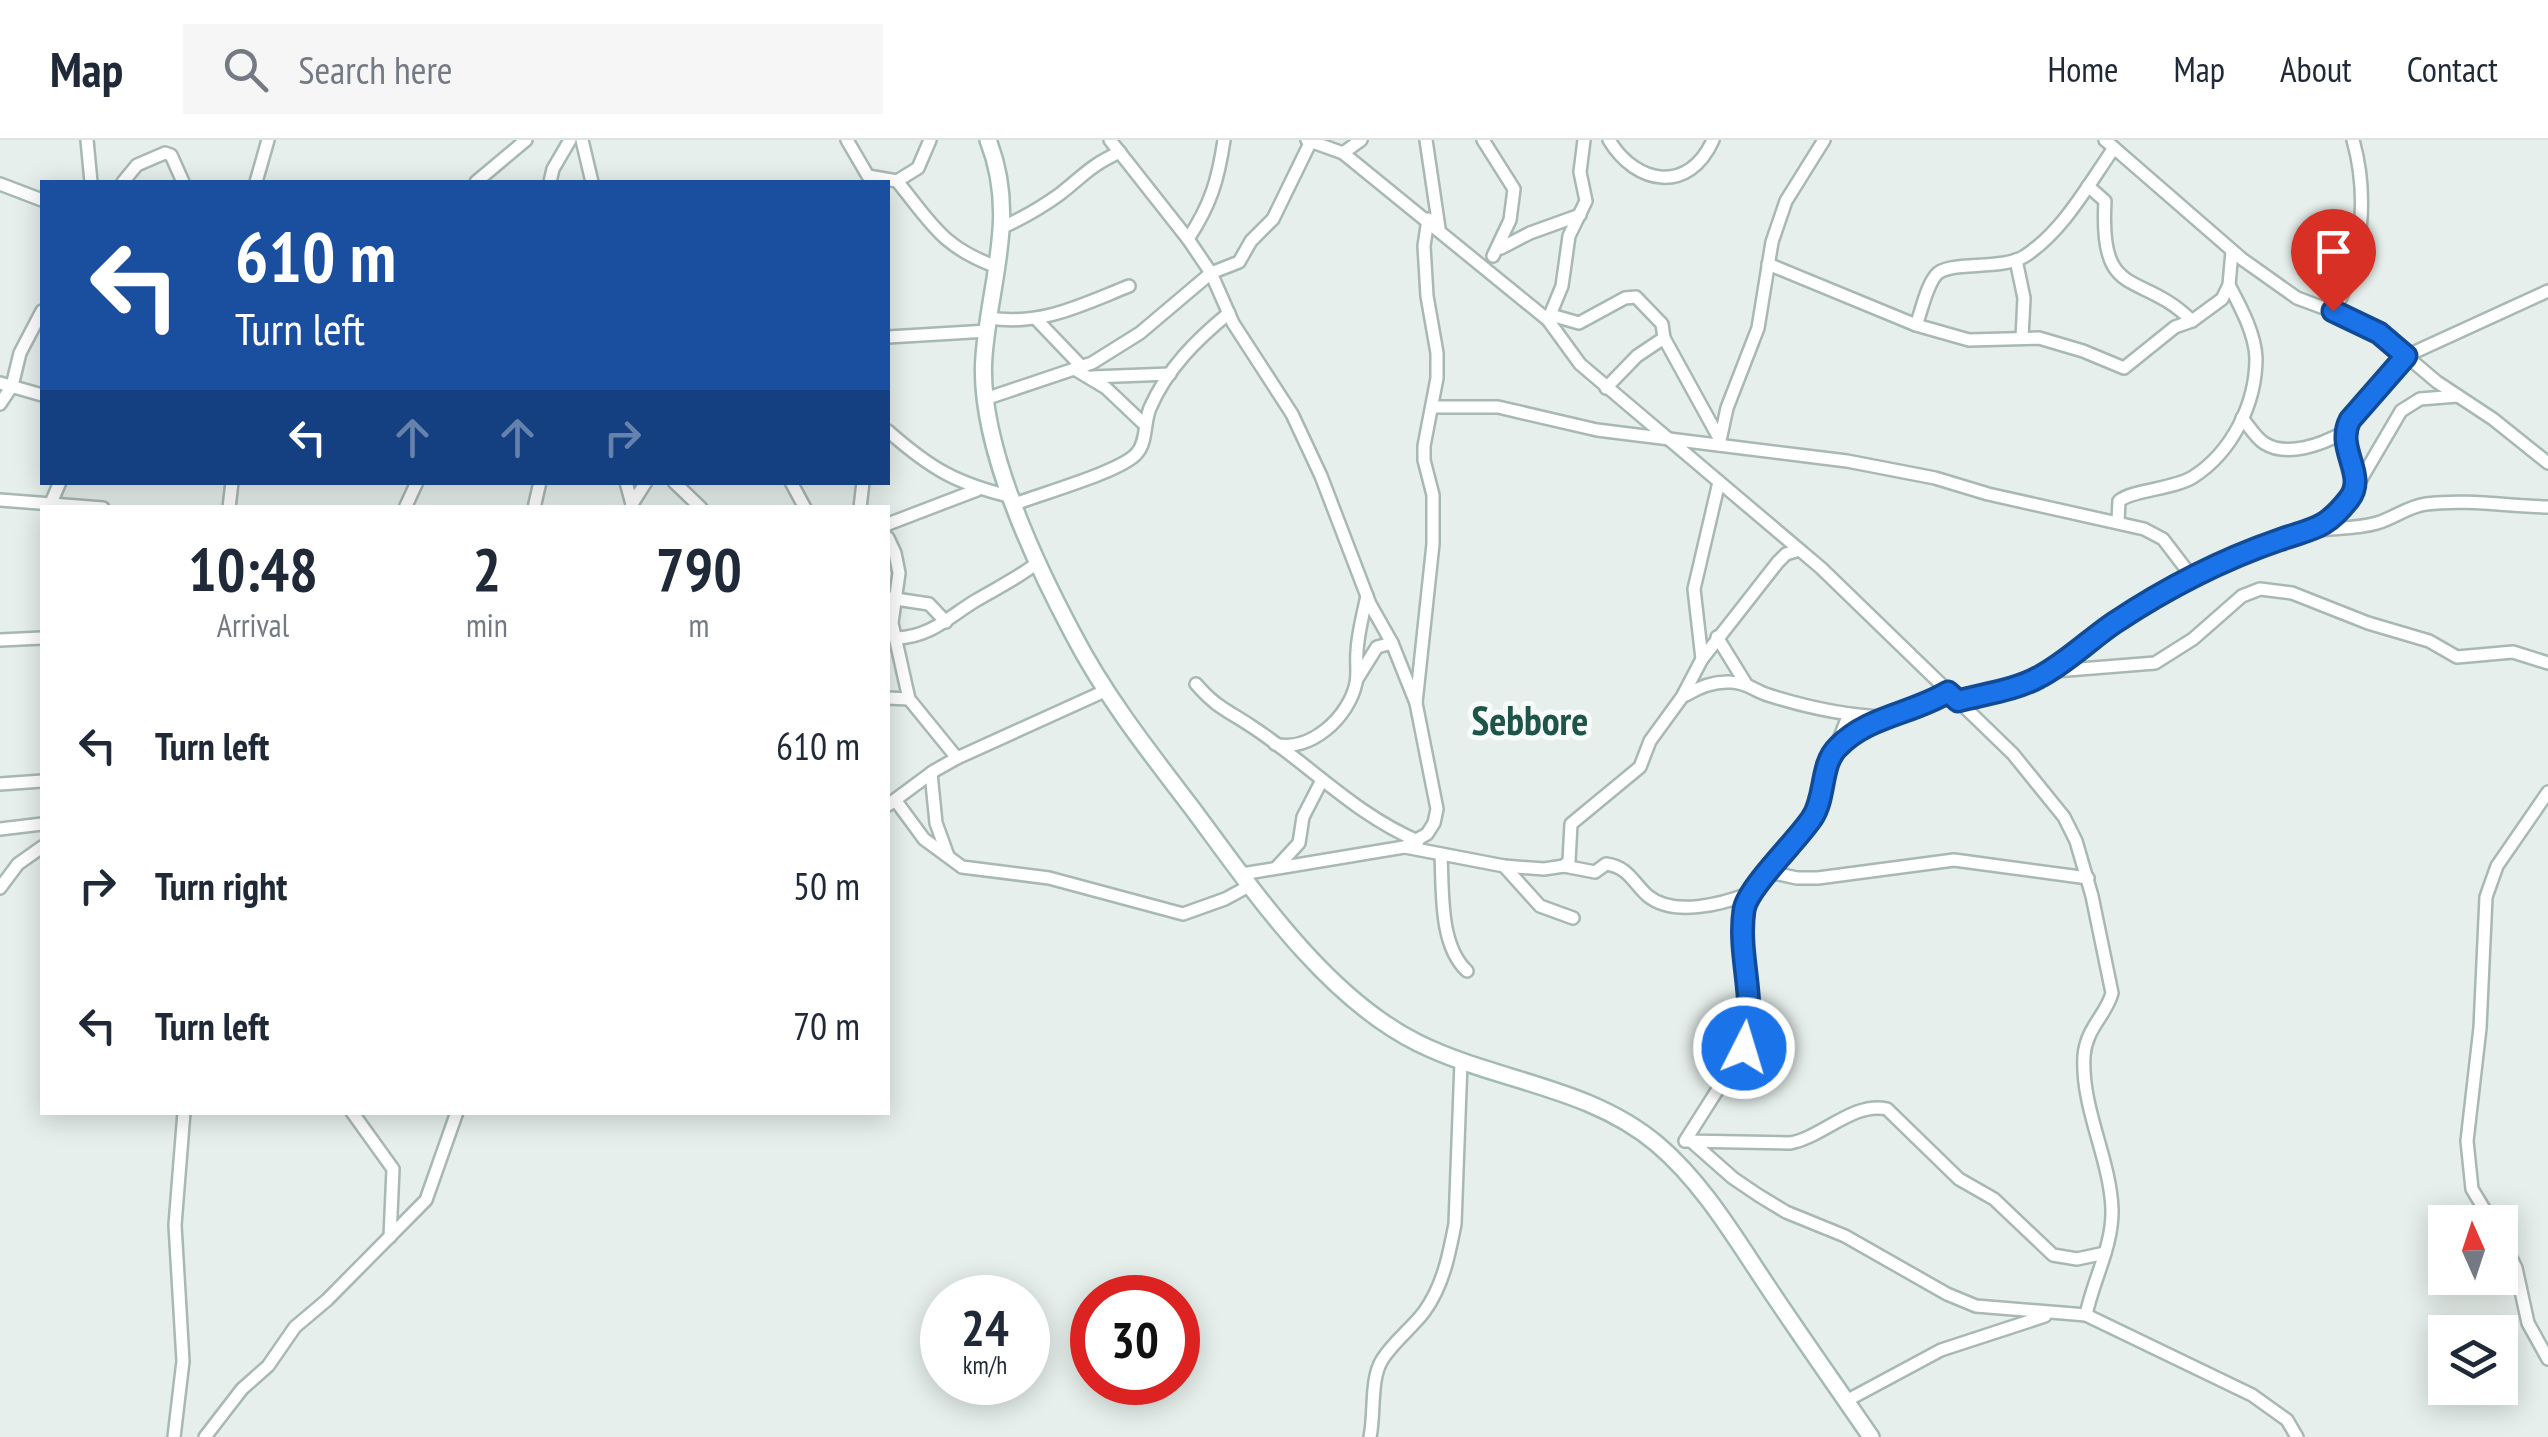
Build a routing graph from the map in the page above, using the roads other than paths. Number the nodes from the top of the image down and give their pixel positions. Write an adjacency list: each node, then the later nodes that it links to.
1 (87, 140): 23 (street)
2 (268, 140): 26 (street)
3 (526, 140): 27 (street)
4 (570, 140): 28 (street)
5 (582, 140): 29 (street)
6 (847, 140): 30 (street)
7 (930, 140): 30 (street)
8 (988, 140): 36 (main road)
9 (1110, 140): 21 (street)
10 (1224, 140): 37 (street)
11 (1361, 140): 22 (street)
12 (1426, 140): 35 (street)
13 (1483, 140): 39 (street)
14 (1584, 140): 34 (street)
15 (1609, 140): 16 (street)
16 (1713, 140)
17 (1824, 140): 41 (street)
18 (2353, 140): 48 (street)
19 (1309, 141): 22 (street); 44 (street)
20 (2110, 144): 32 (street); 38 (street)
21 (1120, 152): 36 (street); 37 (street)
22 (1342, 153): 35 (street)
23 (91, 180)
24 (124, 180): 25 (street)
25 (182, 180)
26 (257, 180)
27 (478, 180)
28 (550, 180)
29 (592, 180)
30 (897, 181): 42 (street)
31 (0, 184): 33 (street)
32 (2088, 186): 40 (street); 53 (street)
33 (40, 199)
34 (1580, 215): 39 (street); 51 (street)
35 (1433, 223): 43 (street); 68 (street)
36 (1003, 228): 42 (main road)
37 (1188, 239): 44 (street)
38 (2232, 251): 45 (street); 48 (street)
39 (1493, 256): 43 (street)
40 (2016, 260): 55 (street); 58 (street)
41 (1768, 264): 55 (street); 74 (street)
42 (997, 266): 54 (main road)
43 (1484, 267): 51 (street)
44 (1211, 273): 49 (street); 60 (street)
45 (2230, 285): 53 (street); 69 (street)
46 (1129, 286): 52 (street)
47 (2548, 291): 59 (street)
48 (2333, 311): 59 (street)
49 (1229, 313): 61 (street); 94 (street)
50 (40, 315): 62 (street)
51 (1550, 317): 57 (street); 63 (street)
52 (1037, 320): 54 (street); 60 (street)
53 (2192, 320): 58 (street)
54 (988, 324): 56 (street); 66 (main road)
55 (1916, 325): 58 (street)
56 (890, 337)
57 (1664, 338): 63 (street); 74 (street)
58 (2022, 338)
59 (2406, 356): 65 (street); 71 (street)
60 (1083, 371): 61 (street); 66 (street); 70 (street)
61 (1170, 374): 70 (street)
62 (6, 384): 64 (street); 67 (street)
63 (1606, 388): 73 (street)
64 (40, 394)
65 (2458, 396): 75 (street); 80 (street)
66 (985, 399): 82 (main road)
67 (0, 404)
68 (1433, 407): 73 (street); 117 (street)
69 (2242, 418): 71 (street); 87 (street)
70 (1145, 425): 82 (street)
71 (2344, 432): 80 (street)
72 (890, 433): 79 (street)
73 (1672, 441): 74 (street); 76 (street)
74 (1719, 441): 87 (street)
75 (2548, 463)
76 (1719, 482): 91 (street); 105 (street)
77 (59, 485): 83 (street)
78 (675, 485): 85 (street)
79 (978, 489): 82 (street); 88 (street)
80 (2355, 491): 89 (street)
81 (0, 500): 83 (street)
82 (1014, 501): 92 (main road)
83 (51, 503): 84 (street)
84 (71, 505)
85 (698, 505)
86 (2548, 508): 89 (street)
87 (2118, 521): 93 (street)
88 (890, 523)
89 (2319, 529): 93 (street)
90 (890, 542): 95 (street)
91 (1791, 548): 99 (street); 112 (street)
92 (1038, 563): 97 (street); 111 (main road)
93 (2192, 577): 107 (street)
94 (1367, 596): 103 (street); 108 (street)
95 (892, 598): 96 (street); 97 (street)
96 (890, 620): 101 (street)
97 (946, 622): 98 (street)
98 (912, 637): 101 (street); 104 (street)
99 (1717, 637): 105 (street); 110 (street)
100 (40, 638): 102 (street)
101 (896, 638): 104 (street)
102 (0, 640)
103 (1392, 643): 108 (street); 117 (street)
104 (900, 656): 115 (street)
105 (1702, 659): 114 (street)
106 (2548, 664): 107 (street)
107 (2039, 677): 116 (street)
108 (1357, 679): 120 (street)
109 (1196, 684): 120 (street)
110 (1746, 684): 114 (street); 118 (street)
111 (1106, 690): 122 (street); 141 (main road)
112 (1948, 692): 116 (street); 119 (street)
113 (890, 698): 115 (street)
114 (1682, 698): 137 (street)
115 (908, 699): 122 (street)
116 (1958, 701): 140 (street)
117 (1416, 702): 131 (street)
118 (1848, 714): 119 (street); 121 (street)
119 (1886, 717): 121 (street)
120 (1274, 744): 124 (street)
121 (1838, 746): 139 (street)
122 (957, 758): 123 (street)
123 (931, 773): 128 (street); 134 (street)
124 (1322, 780): 131 (street); 138 (street)
125 (40, 781): 126 (street)
126 (0, 784)
127 (2548, 792): 152 (street)
128 (892, 803): 134 (street)
129 (40, 824): 130 (street)
130 (0, 828)
131 (1418, 841): 132 (street)
132 (1404, 847): 135 (street); 138 (street)
133 (40, 848): 142 (street)
134 (948, 856): 141 (street)
135 (1441, 856): 136 (street); 145 (street)
136 (1504, 866): 137 (street); 144 (street)
137 (1564, 866): 143 (street)
138 (1276, 868): 141 (street)
139 (1769, 872): 140 (street); 143 (street)
140 (2088, 878): 154 (street)
141 (1247, 879): 146 (main road)
142 (0, 888)
143 (1752, 892): 150 (street)
144 (1572, 918)
145 (1468, 971)
146 (1462, 1062): 151 (main road); 162 (street)
147 (184, 1115): 160 (street)
148 (354, 1115): 153 (street)
149 (456, 1115): 153 (street)
150 (1688, 1141): 151 (street); 154 (street); 156 (street)
151 (1672, 1158): 159 (main road)
152 (2482, 1205)
153 (390, 1237): 161 (street)
154 (2105, 1253): 157 (street)
155 (2518, 1277): 158 (street)
156 (2054, 1314): 157 (street); 159 (street)
157 (2086, 1314): 164 (street)
158 (2548, 1360)
159 (1846, 1401): 163 (main road)
160 (174, 1437)
161 (206, 1437)
162 (1370, 1437)
163 (1870, 1437)
164 (2297, 1437)

